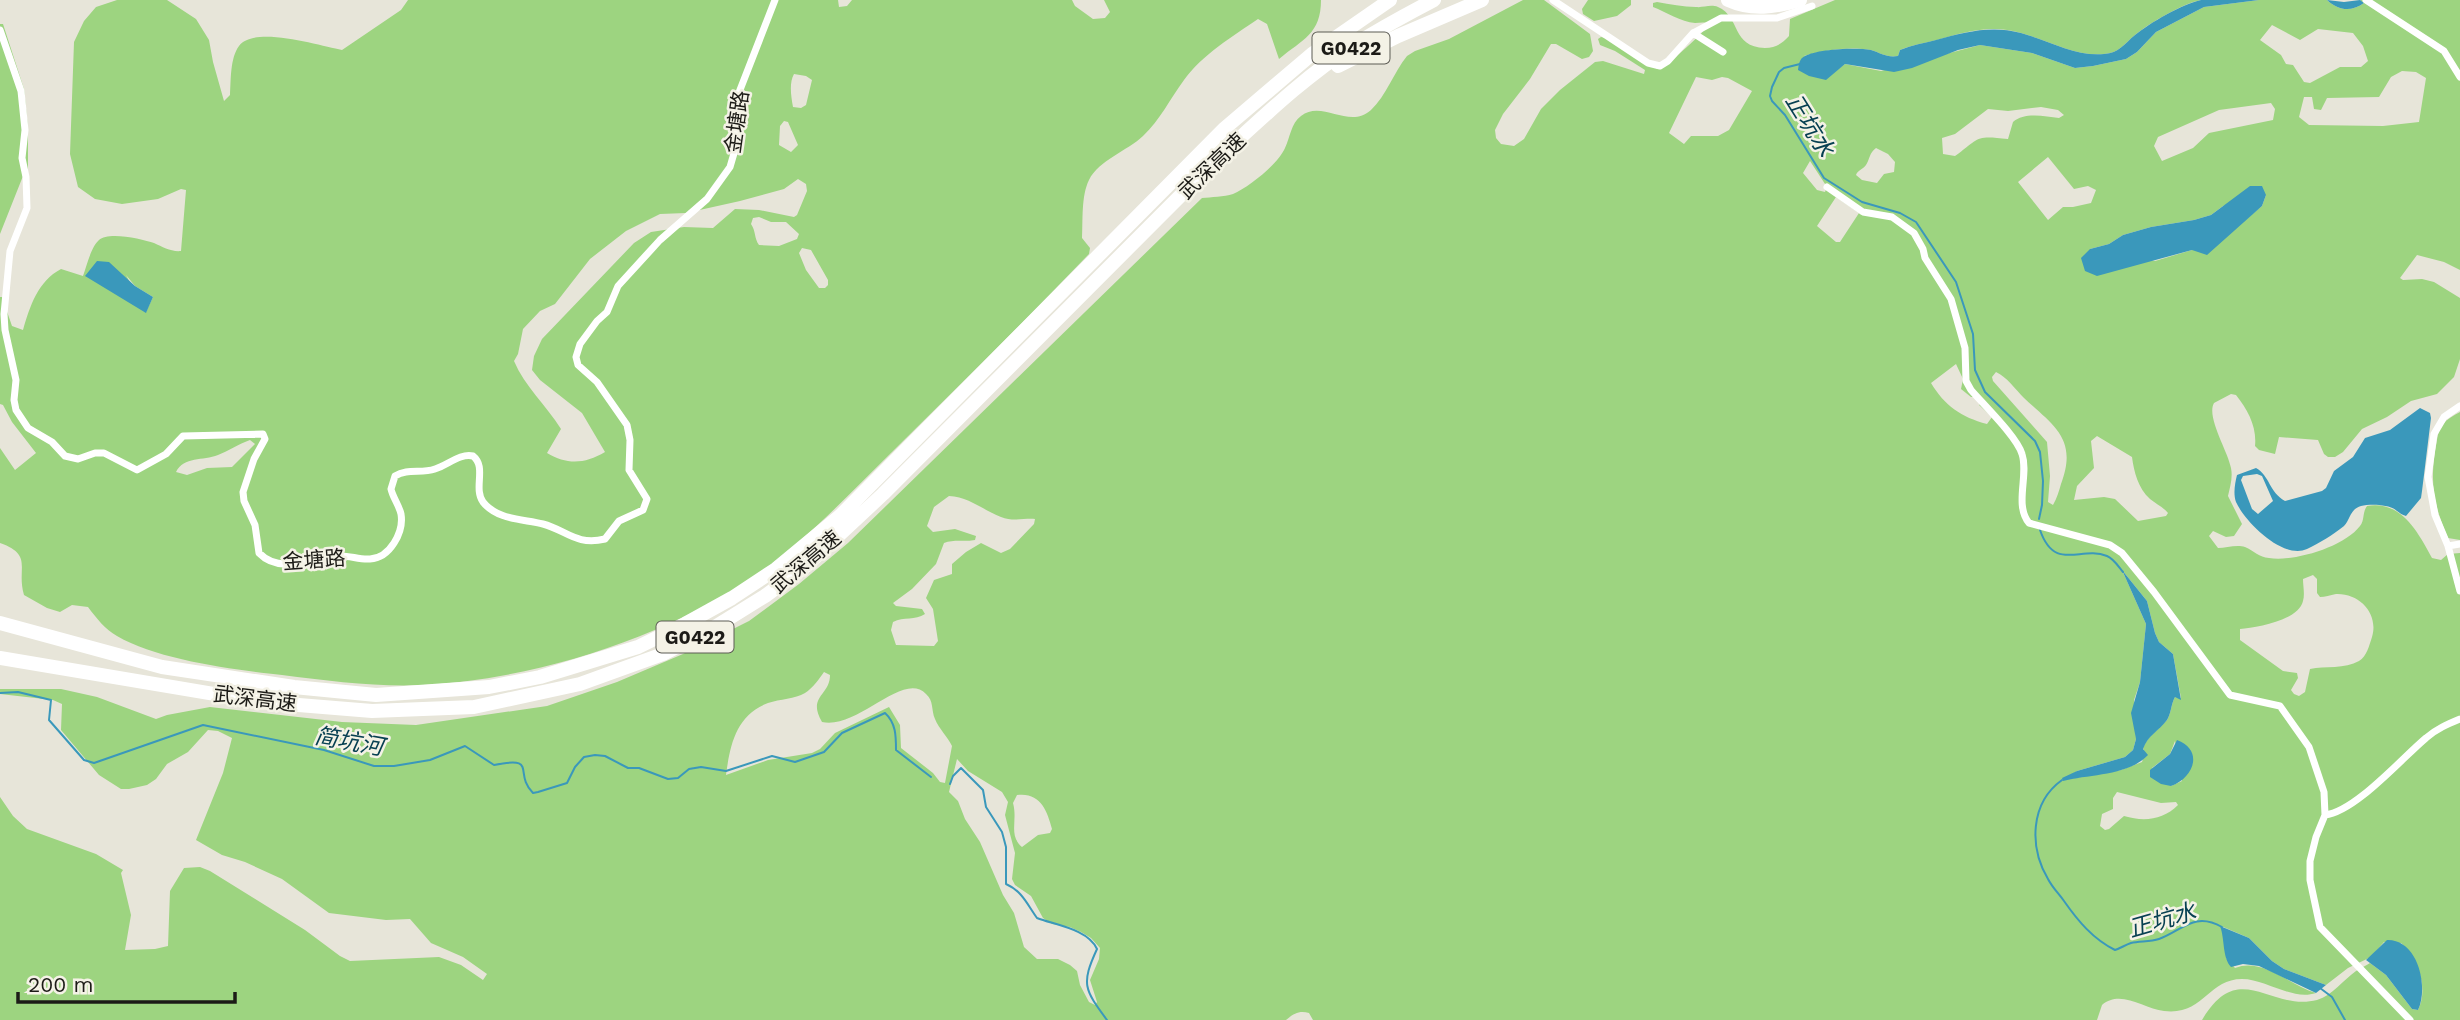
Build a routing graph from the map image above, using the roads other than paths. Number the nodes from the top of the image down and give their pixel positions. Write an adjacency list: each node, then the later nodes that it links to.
1 (775, 0): 10 (street, 金塘路)
2 (1375, 0): 13 (highway)
3 (1390, 0): 13 (highway, 武深高速 / G0422)
4 (1434, 0): 15 (highway, 武深高速 / G0422)
5 (1482, 0): 15 (highway)
6 (1553, 0): 11 (street)
7 (1728, 0): 9 (highway)
8 (2366, 0): 14 (street)
9 (1806, 3): 11 (street)
10 (0, 30)
11 (1693, 33): 12 (street)
12 (1723, 52)
13 (1312, 54): 21 (highway, 武深高速 / G0422)
14 (2460, 77)
15 (1302, 84): 22 (highway, 武深高速 / G0422)
16 (1827, 187): 24 (street)
17 (2460, 406): 19 (street)
18 (2460, 544): 19 (street)
19 (2448, 546): 20 (street)
20 (2460, 591)
21 (0, 623)
22 (0, 658)
23 (2460, 719): 24 (street)
24 (2325, 815): 25 (street)
25 (2410, 1020)

